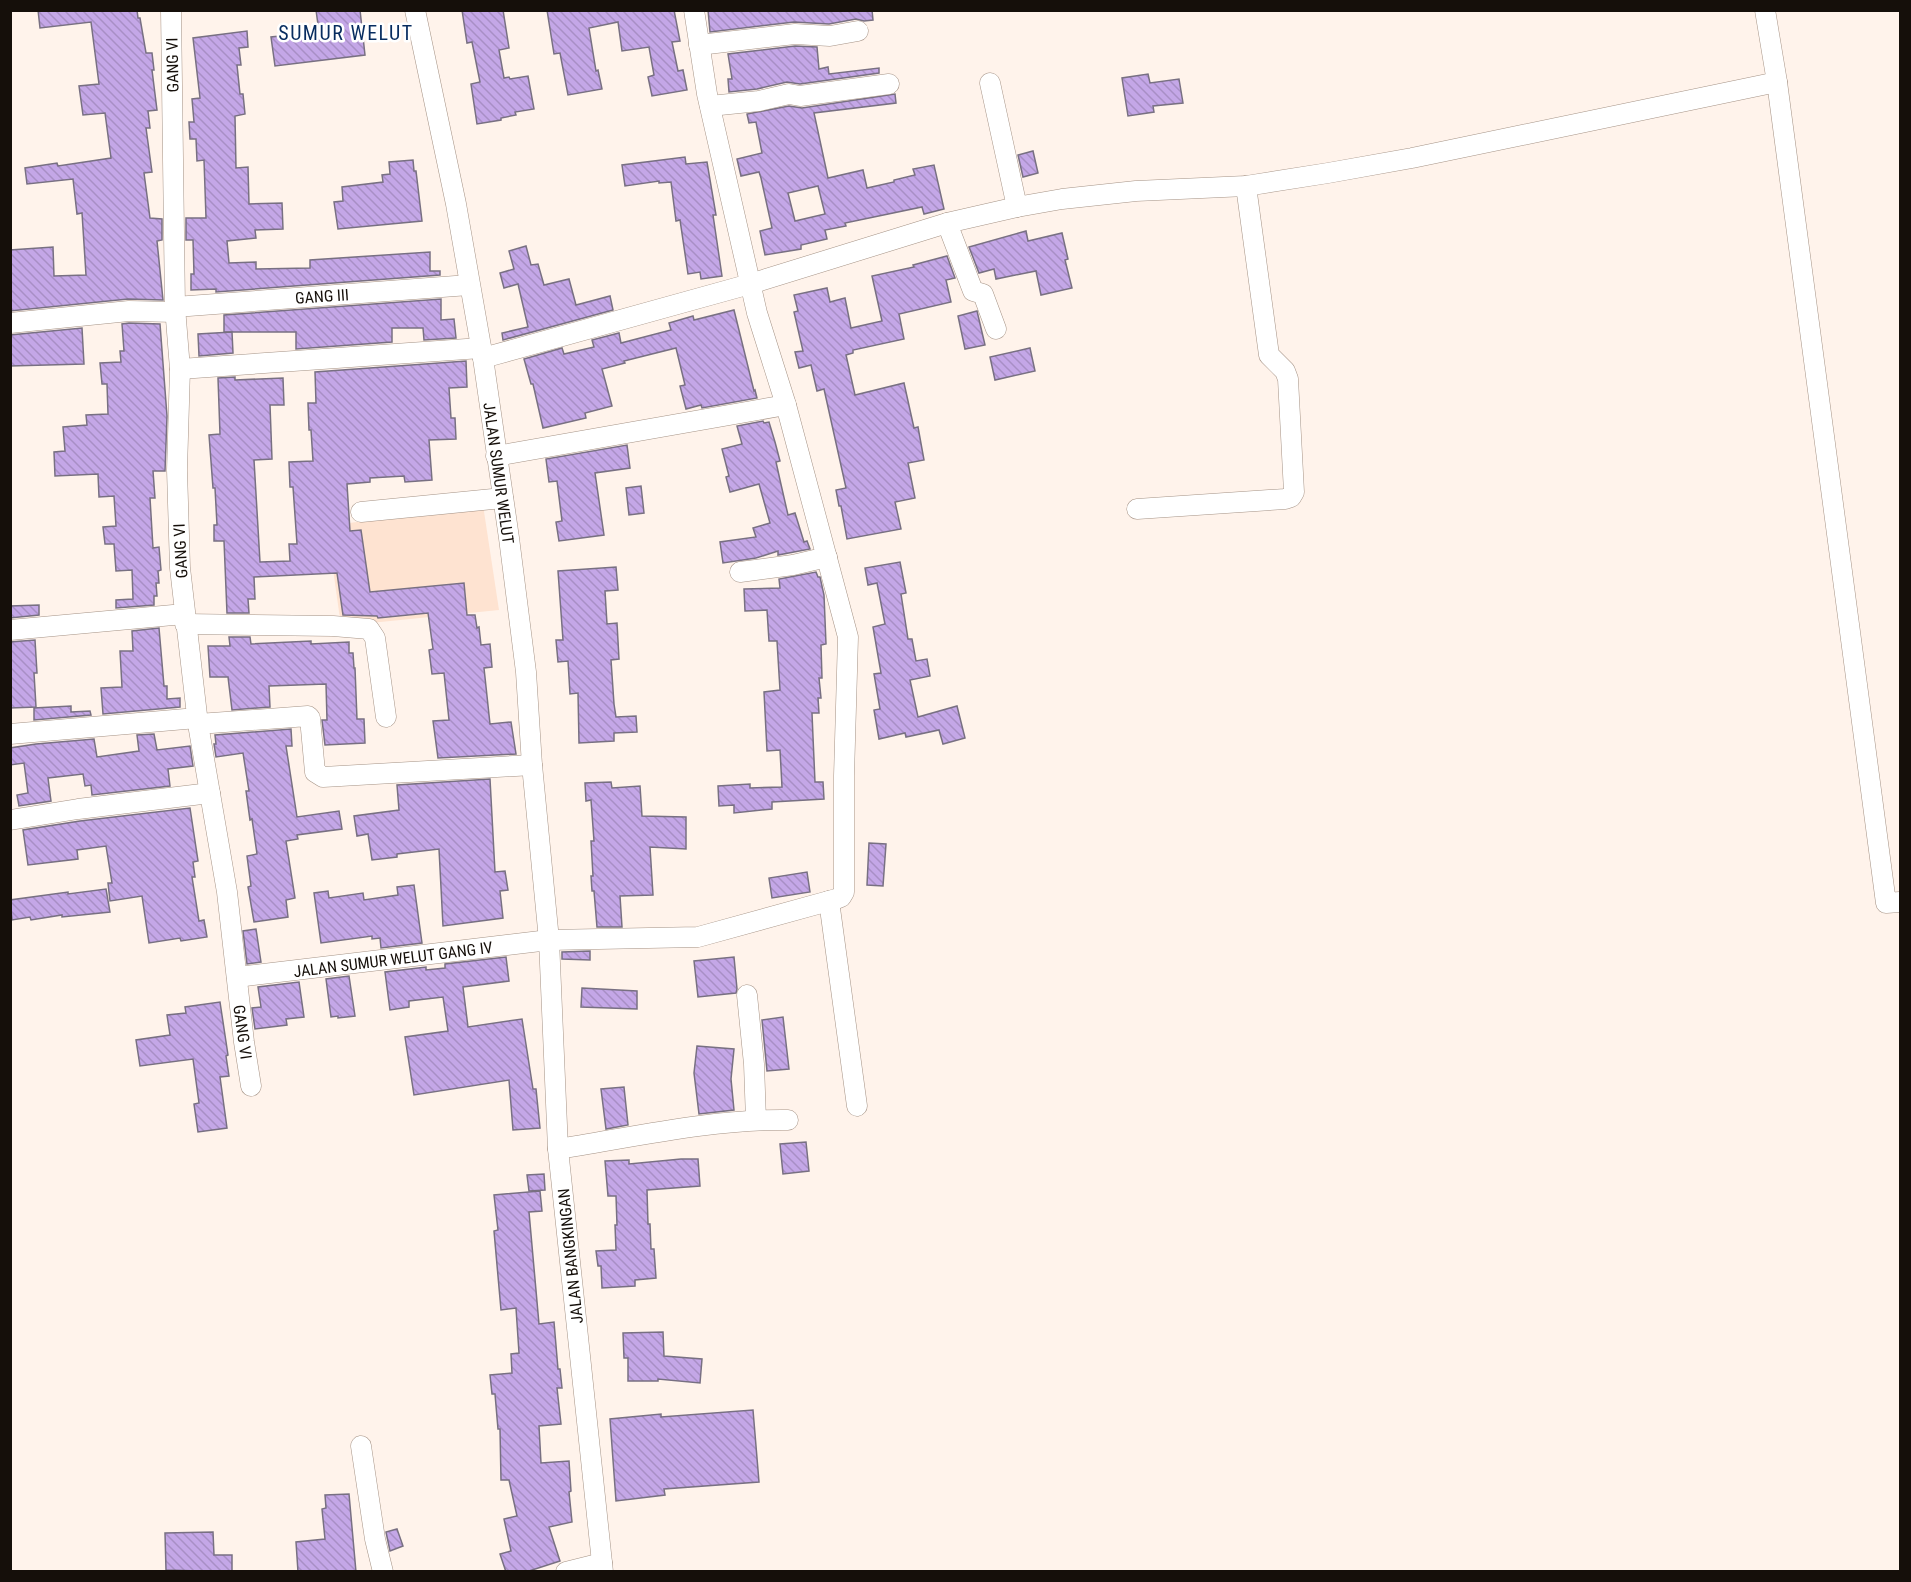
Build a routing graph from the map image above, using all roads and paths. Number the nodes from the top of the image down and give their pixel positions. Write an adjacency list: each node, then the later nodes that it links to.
1 (171, 10): 16 (street, GANG VI)
2 (416, 10): 15 (street, JALAN SUMUR WELUT)
3 (694, 10): 6 (street)
4 (1765, 10): 7 (street)
5 (858, 31): 6 (street)
6 (699, 45): 10 (street)
7 (1778, 82): 11 (street); 37 (street)
8 (990, 83): 12 (street)
9 (889, 84): 10 (street)
10 (710, 106): 14 (street)
11 (1246, 186): 12 (street); 24 (street)
12 (1017, 207): 13 (street)
13 (947, 223): 14 (street); 18 (street)
14 (750, 284): 19 (street); 21 (street)
15 (469, 285): 16 (street, GANG III); 19 (street, JALAN SUMUR WELUT)
16 (175, 309): 17 (street, GANG III); 20 (street, GANG VI)
17 (10, 323)
18 (996, 329)
19 (482, 353): 20 (street); 22 (street, JALAN SUMUR WELUT)
20 (180, 369): 28 (street, GANG VI)
21 (786, 405): 22 (street); 26 (street)
22 (496, 456): 23 (street, JALAN SUMUR WELUT)
23 (503, 498): 25 (street); 33 (street, JALAN SUMUR WELUT)
24 (1137, 509)
25 (361, 512)
26 (827, 557): 27 (street); 36 (street)
27 (740, 572)
28 (185, 619): 29 (street); 30 (street); 31 (street, GANG VI)
29 (10, 630)
30 (386, 717)
31 (198, 721): 32 (street); 33 (street); 34 (street, GANG VI)
32 (10, 734)
33 (532, 765): 38 (street, JALAN SUMUR WELUT)
34 (210, 793): 35 (street); 39 (street, GANG VI)
35 (10, 820)
36 (829, 901): 38 (street, JALAN SUMUR WELUT GANG IV); 42 (street)
37 (1900, 902)
38 (549, 940): 39 (street, JALAN SUMUR WELUT GANG IV); 45 (street, JALAN BANGKINGAN)
39 (237, 977): 41 (street, GANG VI)
40 (747, 995): 43 (street)
41 (251, 1086)
42 (857, 1106)
43 (756, 1119): 44 (street); 45 (street)
44 (788, 1120)
45 (558, 1149): 47 (street, JALAN BANGKINGAN)
46 (361, 1446): 48 (street)
47 (602, 1567): 49 (street)
48 (383, 1572)
49 (566, 1572)

